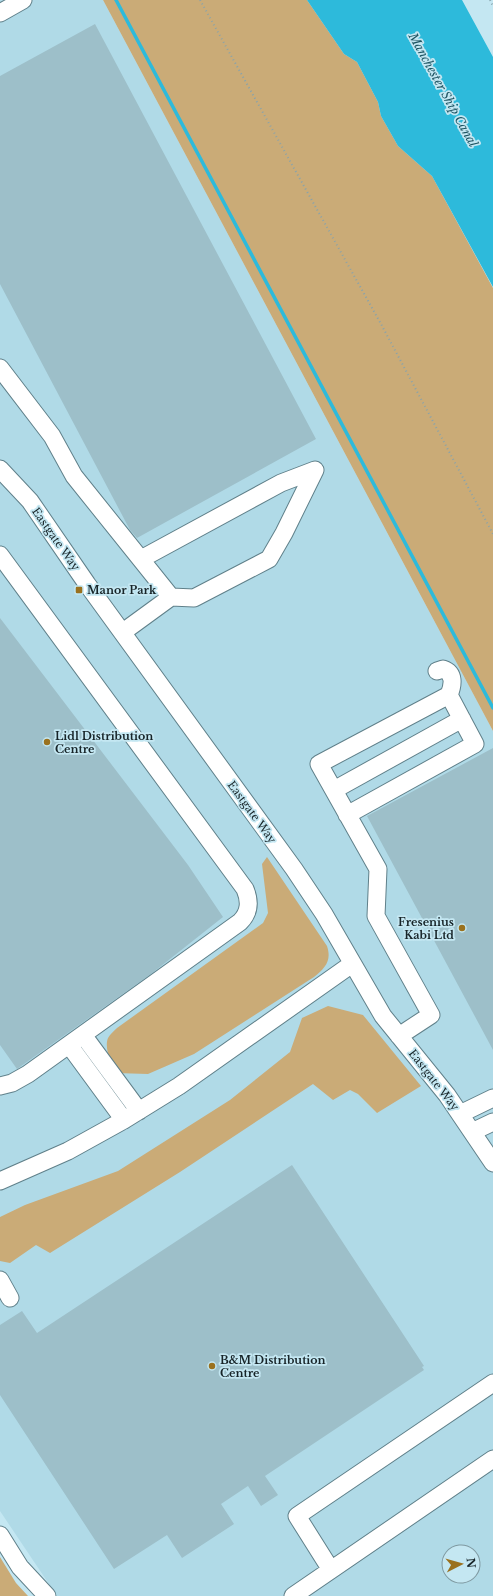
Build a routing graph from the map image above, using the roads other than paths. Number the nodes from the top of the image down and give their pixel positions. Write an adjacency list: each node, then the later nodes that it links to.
1 (23, 0): 2 (street)
2 (0, 13)
3 (0, 368): 6 (street)
4 (0, 469): 8 (street, Eastgate Way)
5 (0, 555): 16 (street)
6 (141, 559): 7 (street); 7 (street)
7 (171, 597): 8 (street)
8 (123, 632): 14 (street, Eastgate Way)
9 (437, 671): 10 (street)
10 (450, 695): 11 (street); 12 (street)
11 (462, 719): 12 (street); 13 (street)
12 (334, 790): 13 (street)
13 (347, 814): 15 (street)
14 (352, 964): 15 (street, Eastgate Way); 19 (street)
15 (399, 1036): 20 (street, Eastgate Way)
16 (76, 1040): 17 (street); 19 (street); 21 (street)
17 (0, 1086)
18 (493, 1098): 20 (street)
19 (139, 1111): 21 (street)
20 (460, 1114): 23 (street, Eastgate Way)
21 (124, 1120): 25 (street)
22 (493, 1122): 23 (street)
23 (472, 1132): 24 (street, Eastgate Way)
24 (493, 1163)
25 (0, 1181)
26 (0, 1280): 27 (street)
27 (10, 1298)
28 (493, 1383): 31 (street)
29 (493, 1459): 31 (street)
30 (0, 1535): 32 (street)
31 (331, 1570): 33 (street)
32 (47, 1596)
33 (293, 1596)

